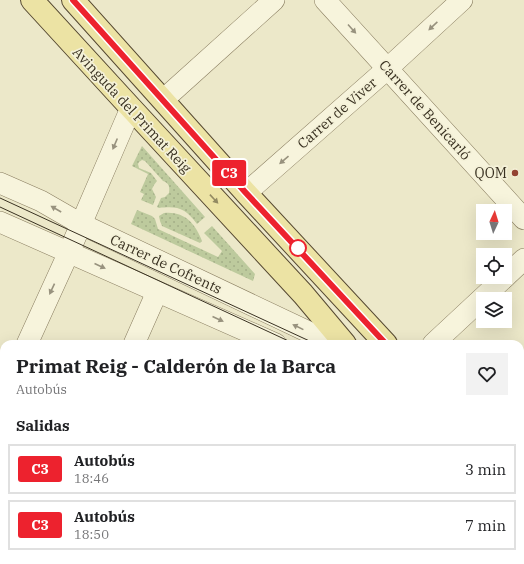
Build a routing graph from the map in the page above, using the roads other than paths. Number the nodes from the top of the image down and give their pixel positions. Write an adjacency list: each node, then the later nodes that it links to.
1 (32, 0): 8 (main road, Avinguda del Primat Reig)
2 (73, 0): 7 (main road, Avinguda del Primat Reig)
3 (274, 0): 7 (street)
4 (326, 0): 6 (street, Carrer de Benicarló, one-way to 6)
5 (462, 0): 6 (street, Carrer de Viver, one-way to 6)
6 (387, 69): 10 (street, Carrer de Viver, one-way to 10); 11 (street, Carrer de Benicarló)
7 (163, 100): 10 (main road, Avinguda del Primat Reig)
8 (130, 108): 13 (street, one-way to 13); 23 (main road, Avinguda del Primat Reig, one-way to 23)
9 (0, 183): 13 (street, Carrer de Cofrents, one-way to 9)
10 (246, 193): 24 (main road, Avinguda del Primat Reig)
11 (524, 219)
12 (0, 222): 14 (street, Carrer de Cofrents)
13 (81, 224): 14 (street); 22 (street, Carrer de Cofrents, one-way to 13)
14 (70, 252): 18 (street, Carrer de Cofrents, one-way to 18); 19 (street, one-way to 19)
15 (524, 259): 16 (street)
16 (512, 270)
17 (497, 284): 25 (street)
18 (157, 292): 20 (street); 21 (street, Carrer de Cofrents, one-way to 21)
19 (30, 340)
20 (136, 340)
21 (267, 340)
22 (326, 340)
23 (342, 340)
24 (382, 340)
25 (437, 340)

